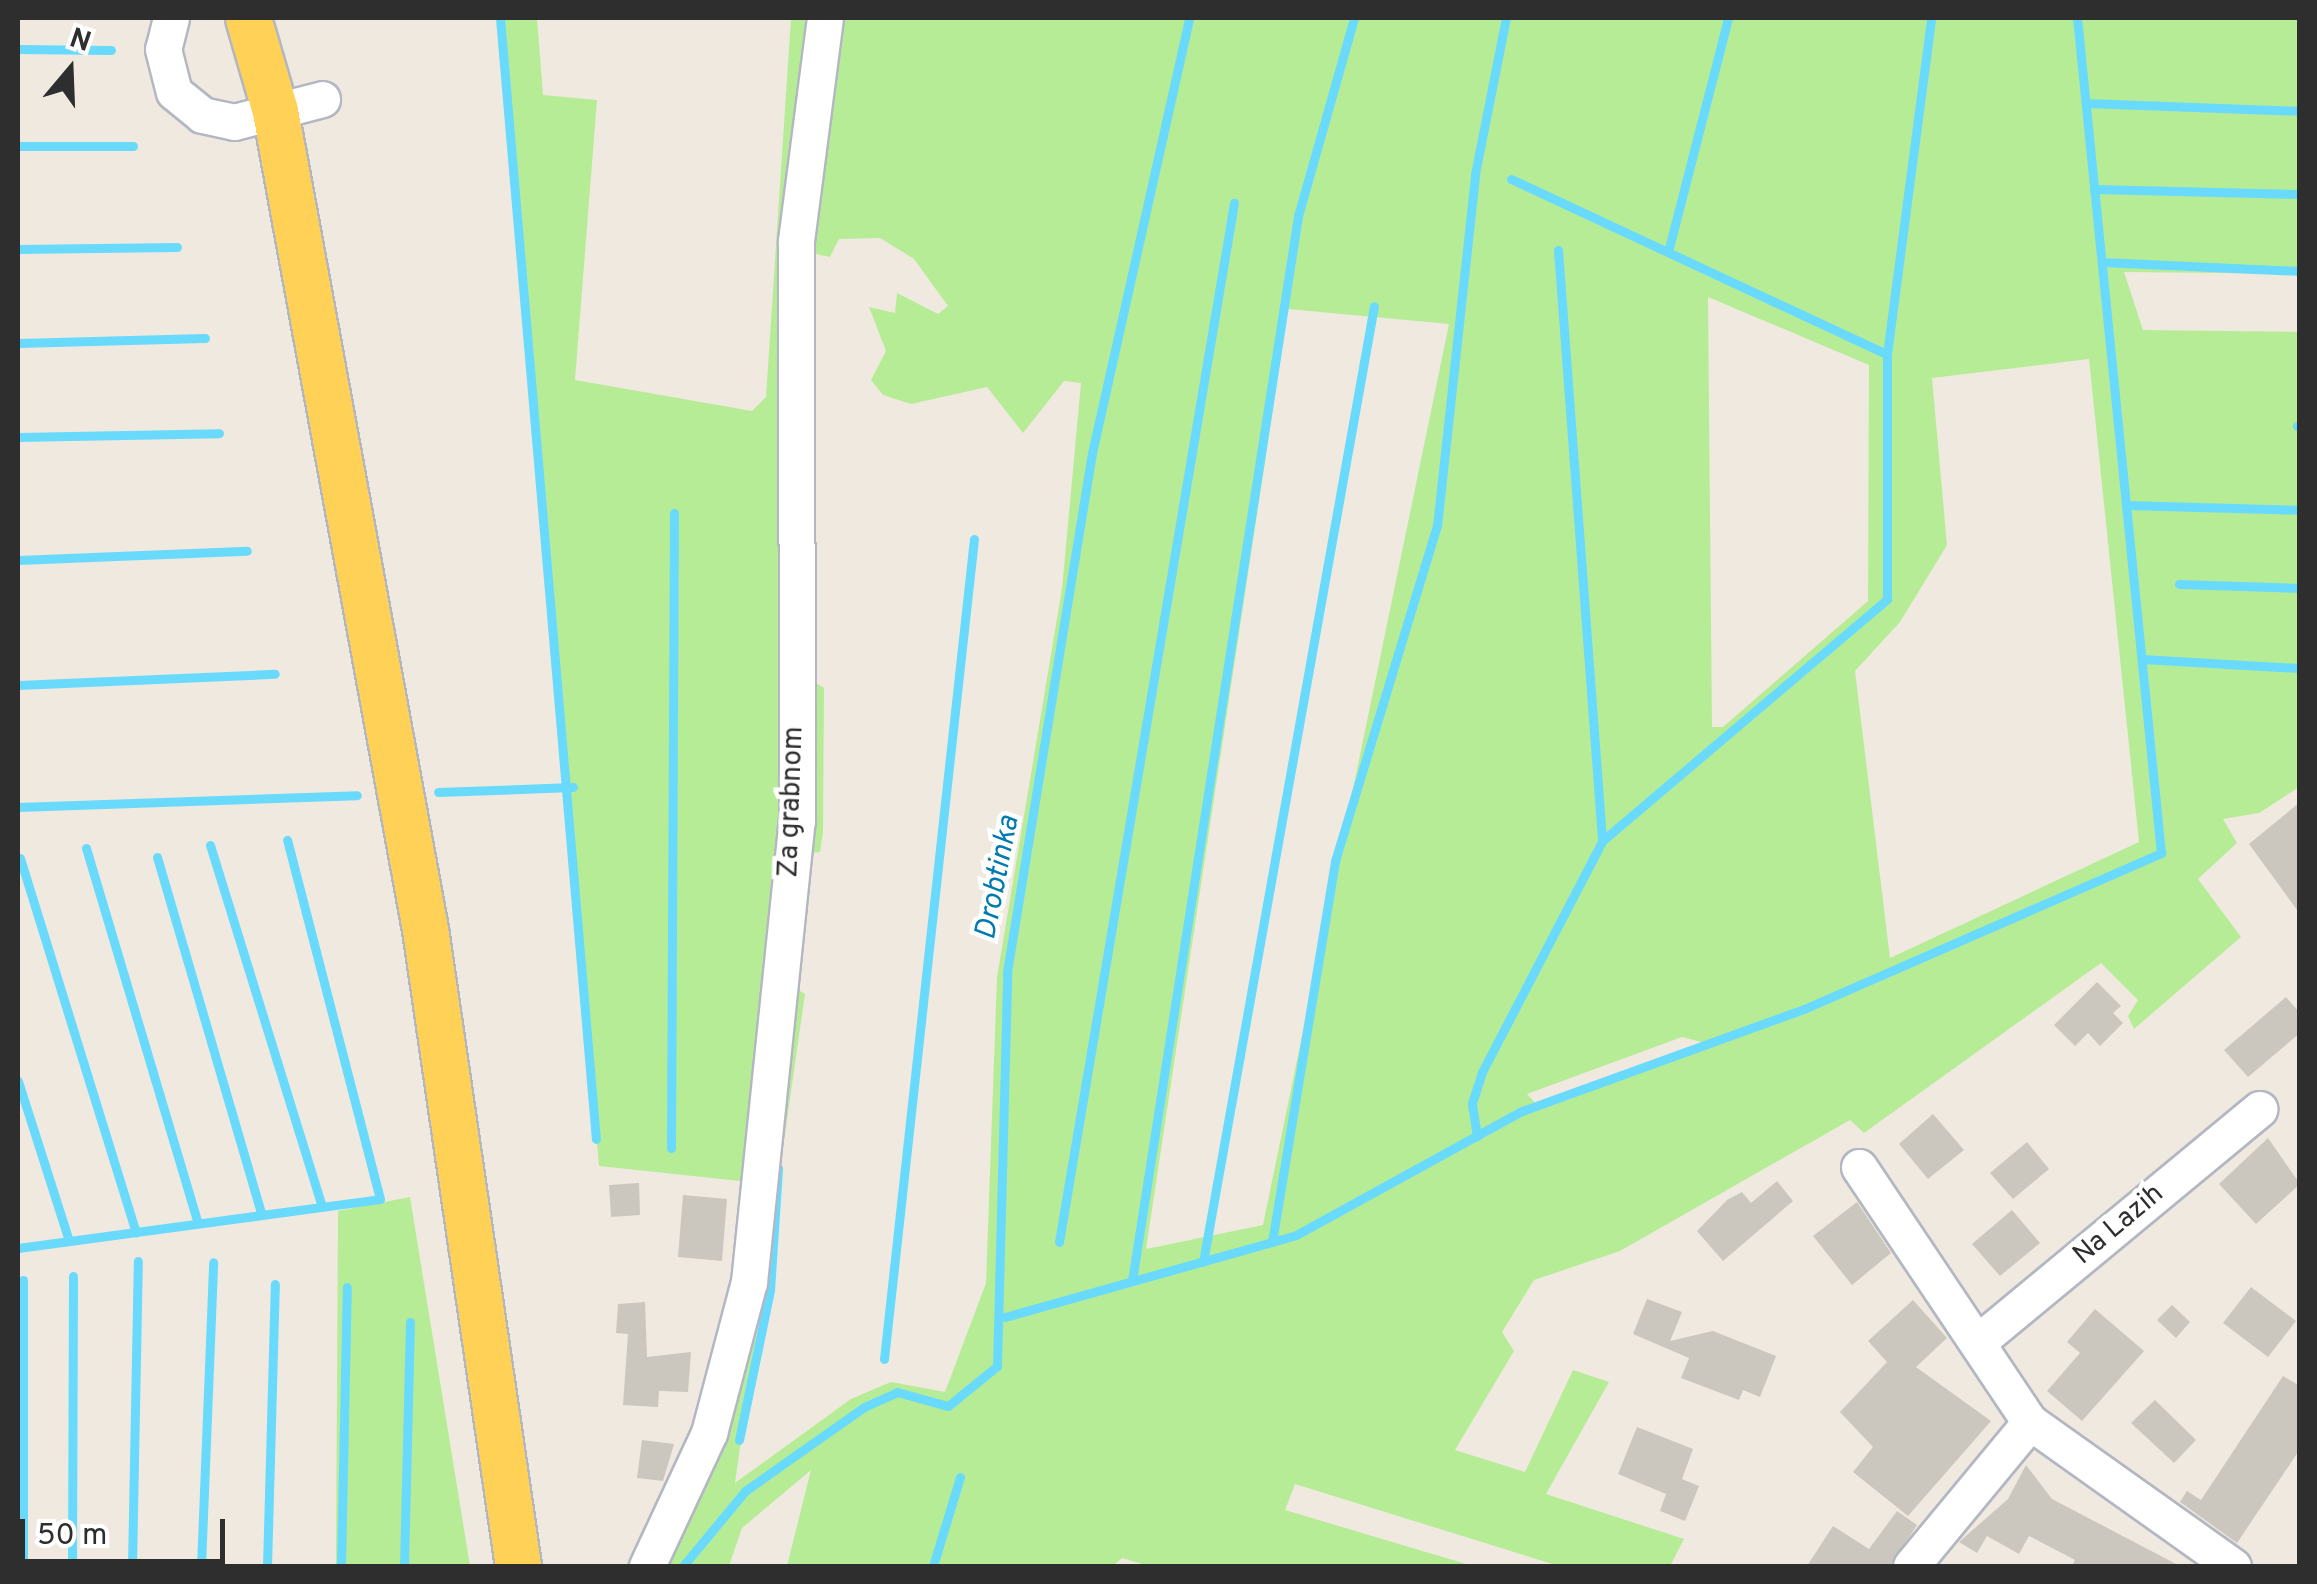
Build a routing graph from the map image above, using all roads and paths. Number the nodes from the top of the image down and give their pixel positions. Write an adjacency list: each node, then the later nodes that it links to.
1 (172, 18): 5 (street)
2 (248, 18): 5 (main road)
3 (825, 18): 12 (street, Za grabnom)
4 (322, 99): 5 (street)
5 (275, 111): 11 (main road)
6 (2258, 1109): 8 (street, Na Lazih)
7 (1859, 1166): 8 (street)
8 (1979, 1340): 9 (street)
9 (2030, 1422): 10 (street); 13 (street)
10 (2217, 1563)
11 (518, 1566)
12 (647, 1566)
13 (1912, 1566)

